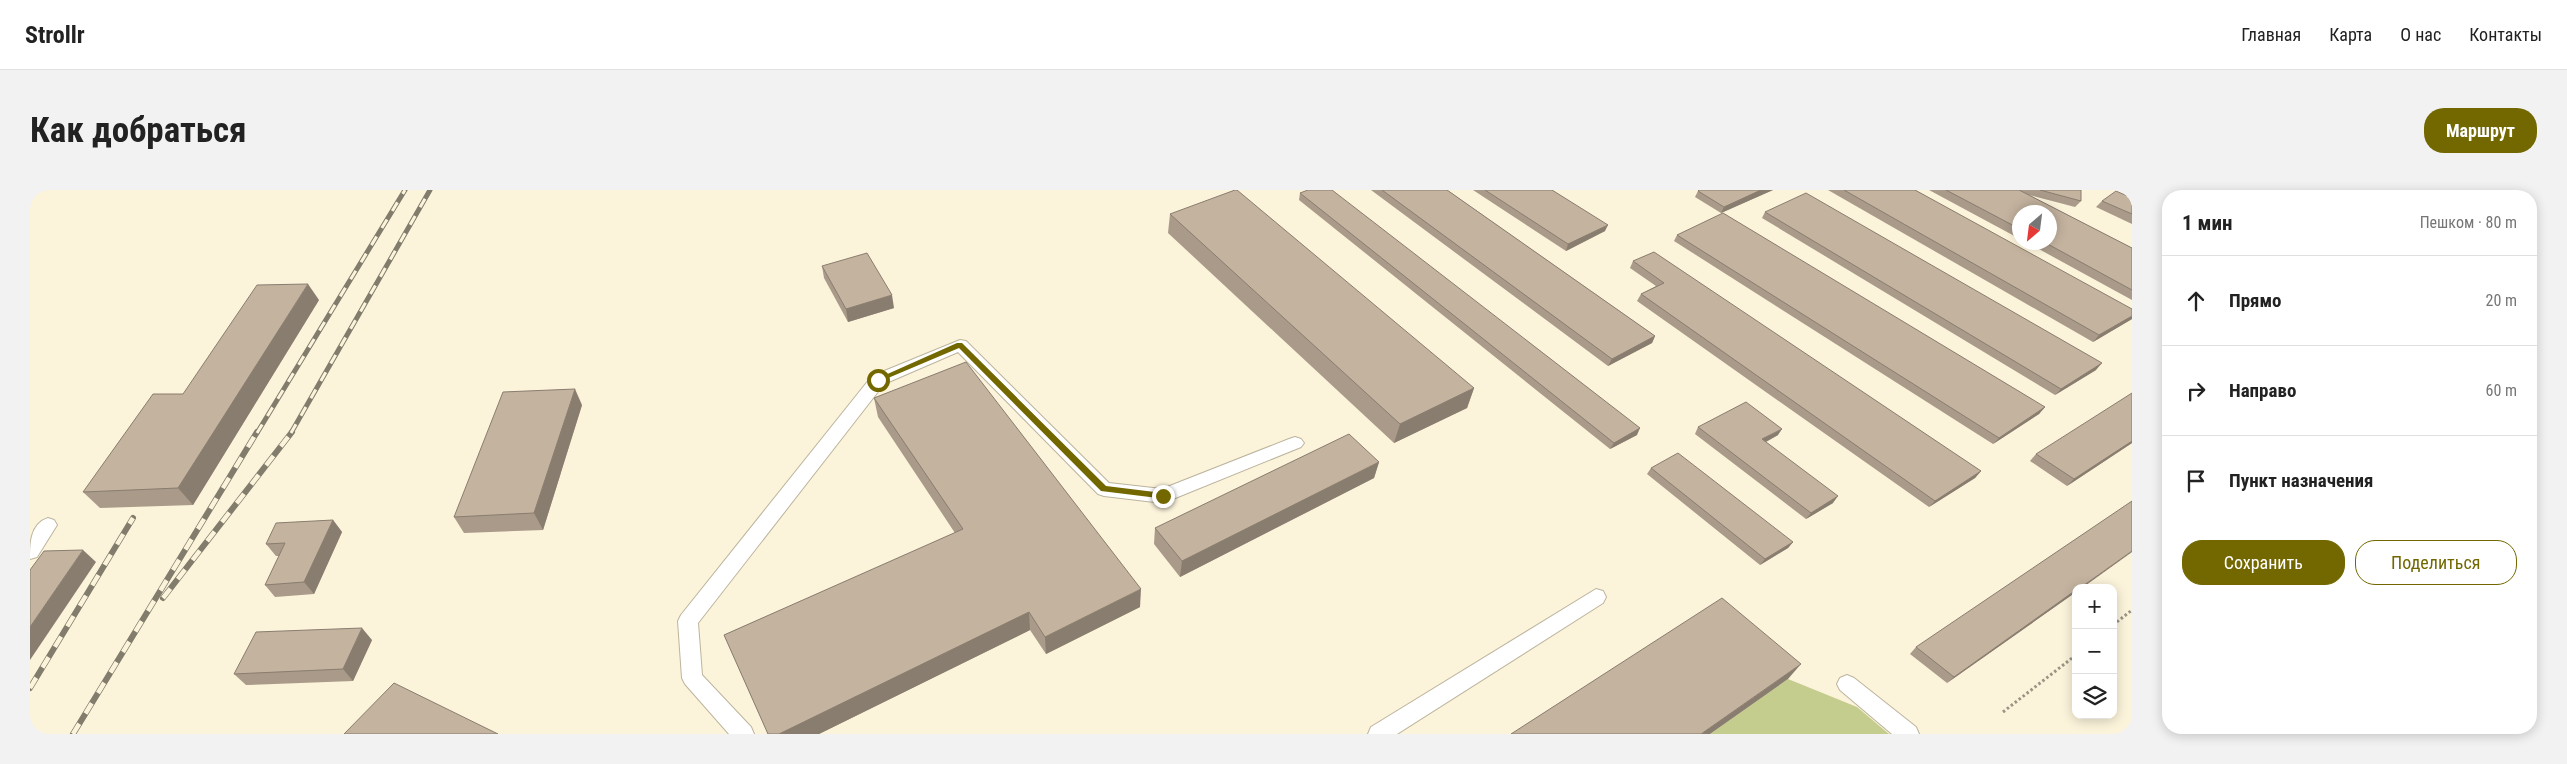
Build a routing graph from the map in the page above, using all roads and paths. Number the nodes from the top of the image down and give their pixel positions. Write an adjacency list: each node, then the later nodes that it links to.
1 (1296, 443): 10 (lane)
2 (48, 525): 3 (lane)
3 (30, 552)
4 (1596, 597): 11 (lane)
5 (2132, 610): 6 (path)
6 (2117, 622)
7 (2072, 658): 9 (path)
8 (1847, 684): 12 (lane)
9 (2003, 712)
10 (742, 734)
11 (1379, 734)
12 (1908, 734)

